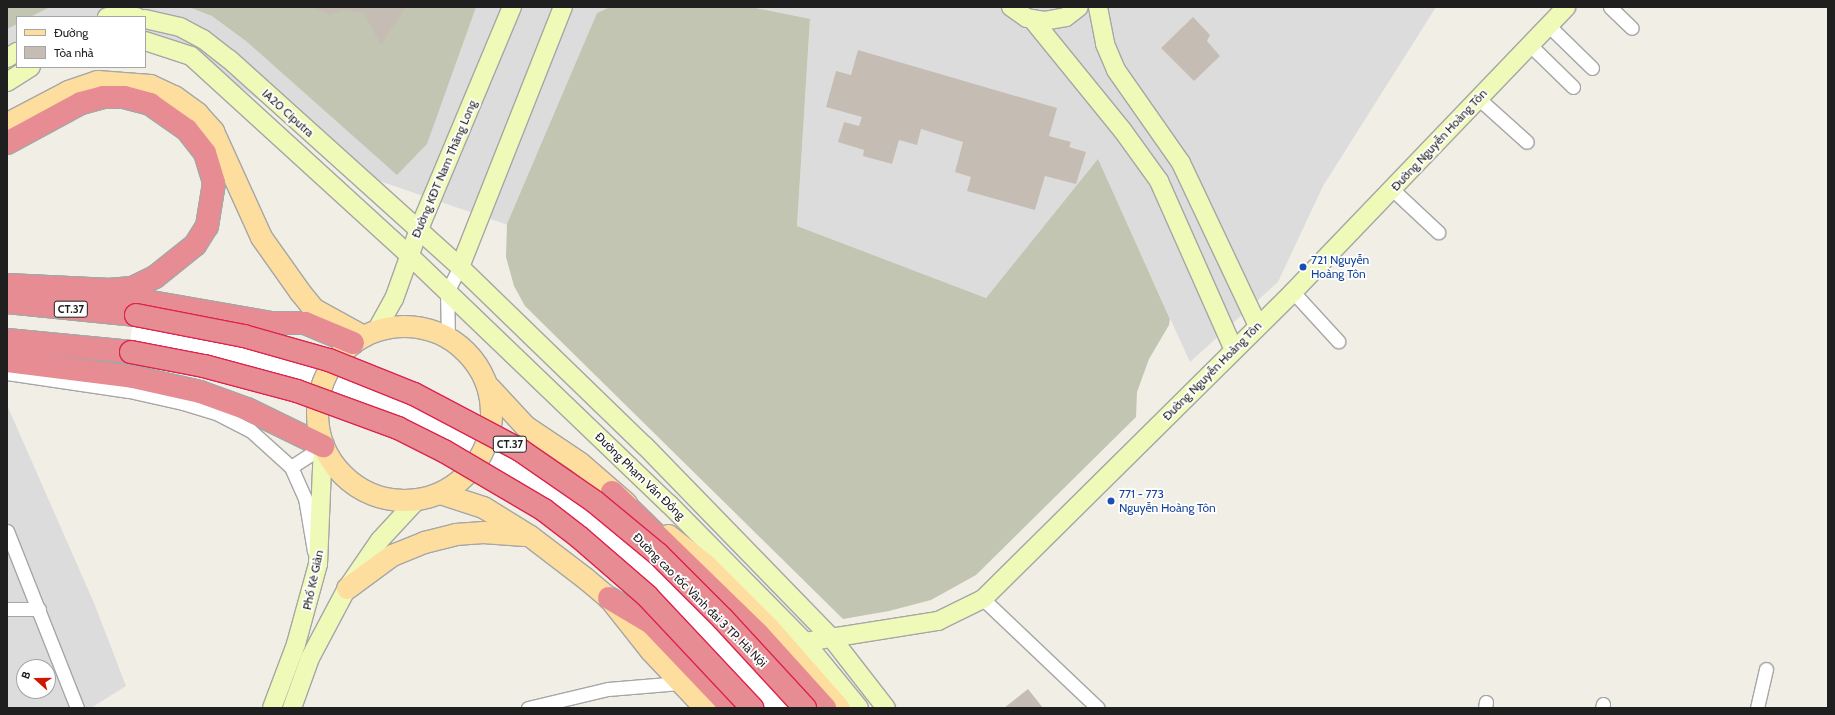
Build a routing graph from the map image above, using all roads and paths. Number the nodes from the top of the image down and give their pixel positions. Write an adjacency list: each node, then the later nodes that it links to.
1 (512, 7): 25 (street, Đường KĐT Nam Thăng Long)
2 (563, 7): 28 (street)
3 (1000, 7): 8 (street)
4 (1079, 7): 8 (street)
5 (1098, 7): 34 (street)
6 (1566, 7): 10 (street, Đường Nguyễn Hoàng Tôn)
7 (1610, 7): 11 (street)
8 (1021, 13): 39 (street)
9 (146, 18): 25 (street, IA20 Ciputra)
10 (1549, 26): 13 (street, Đường Nguyễn Hoàng Tôn); 17 (street)
11 (1632, 28)
12 (146, 41): 27 (street, IA20 Ciputra)
13 (1530, 46): 19 (street); 20 (street, Đường Nguyễn Hoàng Tôn)
14 (16, 53): 15 (street)
15 (7, 58)
16 (29, 68): 18 (street)
17 (1592, 68)
18 (7, 82)
19 (1573, 87)
20 (1479, 99): 22 (street); 24 (street, Đường Nguyễn Hoàng Tôn)
21 (7, 123): 36 (main road)
22 (1526, 142)
23 (7, 143): 30 (highway)
24 (1393, 190): 26 (street); 32 (street, Đường Nguyễn Hoàng Tôn)
25 (419, 229): 27 (street, Đường KĐT Nam Thăng Long); 28 (street, IA20 Ciputra)
26 (1438, 232)
27 (409, 255): 31 (street, Đường Phạm Văn Đồng); 36 (street, Đường KĐT Nam Thăng Long)
28 (460, 267): 31 (street); 56 (street, Đường Phạm Văn Đồng)
29 (7, 285): 30 (highway)
30 (76, 289): 36 (highway)
31 (447, 292): 35 (street); 57 (street, Đường Phạm Văn Đồng)
32 (1293, 292): 34 (street, Đường Nguyễn Hoàng Tôn); 38 (street)
33 (7, 302): 68 (highway, Đường cao tốc Vành đai 3 TP. Hà Nội / CT.37, bridge)
34 (1258, 326): 39 (street, Đường Nguyễn Hoàng Tôn)
35 (448, 336): 36 (main road); 42 (main road)
36 (364, 337): 43 (main road)
37 (7, 340): 67 (highway, bridge)
38 (1338, 341)
39 (1234, 350): 53 (street, Đường Nguyễn Hoàng Tôn)
40 (7, 361): 43 (highway)
41 (7, 373): 44 (street)
42 (488, 386): 45 (main road, Đường Phạm Văn Đồng); 46 (main road)
43 (323, 446): 44 (street); 47 (main road); 50 (street, Phố Kẻ Giàn)
44 (291, 467): 50 (street)
45 (612, 492): 69 (main road, Đường Phạm Văn Đồng); 70 (highway); 71 (main road, Đường Phạm Văn Đồng)
46 (440, 493): 47 (main road); 49 (main road)
47 (416, 501): 51 (street, Phố Kẻ Giàn)
48 (7, 531): 55 (street)
49 (530, 536): 51 (main road); 52 (main road)
50 (318, 564): 61 (street, Phố Kẻ Giàn)
51 (347, 588): 62 (street, Phố Kẻ Giàn)
52 (609, 598): 59 (main road); 65 (highway); 66 (main road)
53 (983, 599): 56 (street, Đường Nguyễn Hoàng Tôn); 74 (street)
54 (7, 609): 55 (street)
55 (39, 609): 60 (street)
56 (830, 636): 57 (street, Đường Nguyễn Hoàng Tôn); 73 (street, Đường Phạm Văn Đồng)
57 (805, 642): 72 (street, Đường Phạm Văn Đồng)
58 (1766, 669): 75 (street)
59 (680, 683): 63 (street); 64 (main road)
60 (77, 708)
61 (272, 708)
62 (292, 708)
63 (528, 708)
64 (706, 708)
65 (732, 708)
66 (740, 708)
67 (752, 708)
68 (804, 708)
69 (810, 708)
70 (825, 708)
71 (839, 708)
72 (859, 708)
73 (886, 708)
74 (1098, 708)
75 (1757, 708)

